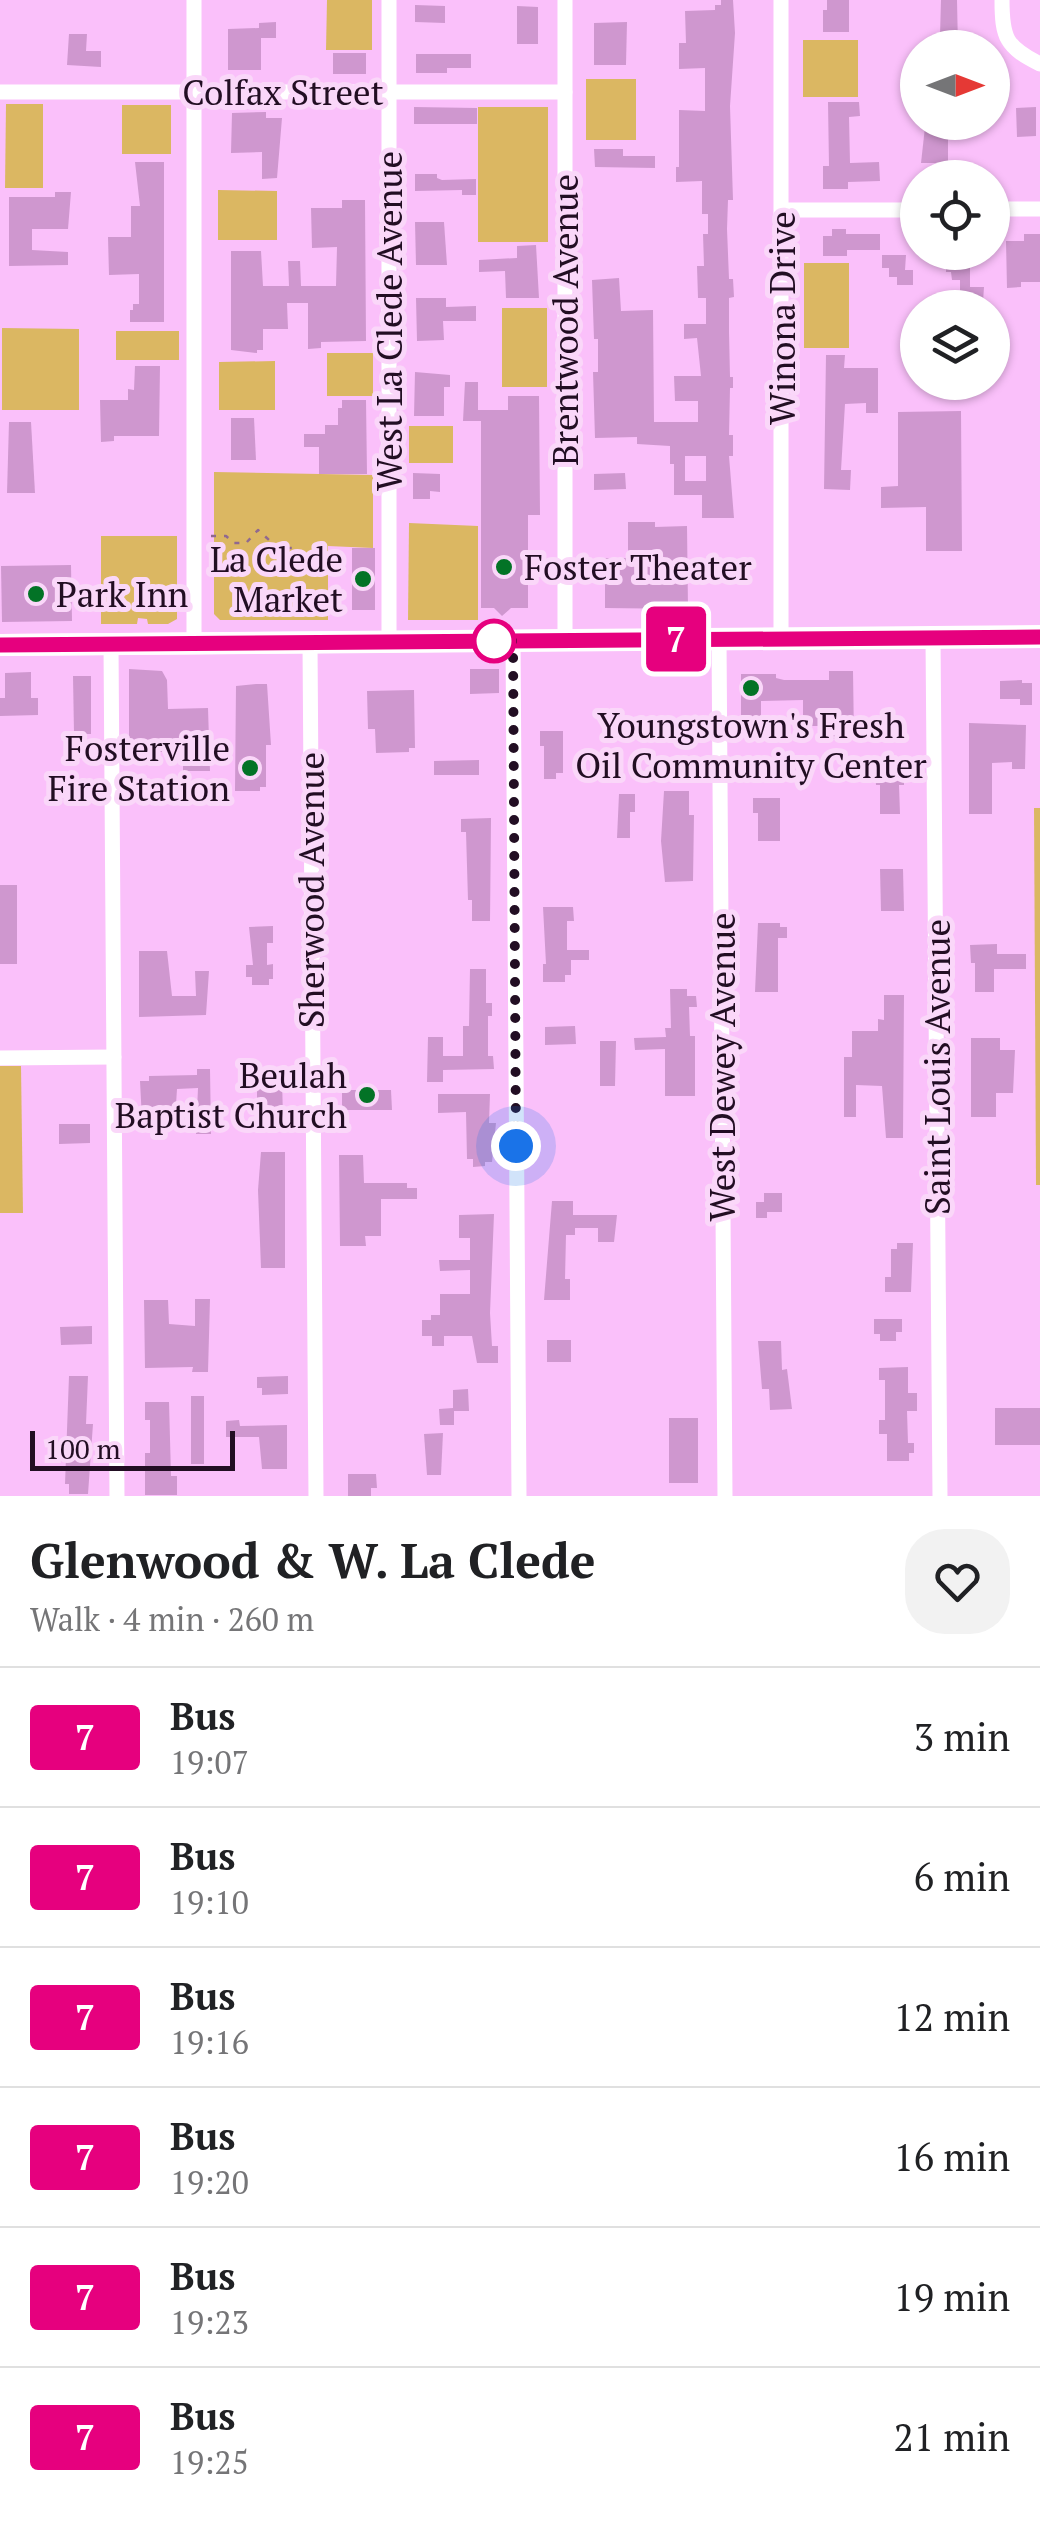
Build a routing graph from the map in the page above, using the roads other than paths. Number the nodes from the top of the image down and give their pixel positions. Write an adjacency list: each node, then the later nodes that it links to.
1 (194, 0): 8 (street)
2 (389, 0): 9 (street, West La Clede Avenue)
3 (565, 0): 10 (street, Brentwood Avenue)
4 (781, 0): 13 (street, Winona Drive)
5 (1002, 0): 6 (street)
6 (1040, 64)
7 (0, 92): 8 (street, Colfax Street)
8 (194, 92): 9 (street, Colfax Street); 23 (street)
9 (389, 92): 10 (street, Colfax Street); 21 (street, West La Clede Avenue)
10 (566, 92): 19 (street, Brentwood Avenue)
11 (1010, 209): 12 (street)
12 (1040, 209)
13 (782, 210): 14 (street); 16 (street, Winona Drive)
14 (900, 210)
15 (1040, 636): 17 (main road)
16 (781, 637): 17 (main road); 18 (main road)
17 (934, 638): 32 (street, Saint Louis Avenue)
18 (719, 639): 19 (main road); 31 (street, West Dewey Avenue)
19 (566, 640): 20 (main road)
20 (513, 641): 21 (main road); 30 (street)
21 (389, 642): 22 (main road)
22 (310, 643): 23 (main road); 29 (street, Sherwood Avenue)
23 (194, 644): 25 (main road)
24 (0, 645): 25 (main road)
25 (111, 645): 26 (street)
26 (114, 1056): 27 (street); 28 (street)
27 (0, 1058)
28 (117, 1496)
29 (316, 1496)
30 (519, 1496)
31 (726, 1496)
32 (940, 1496)

